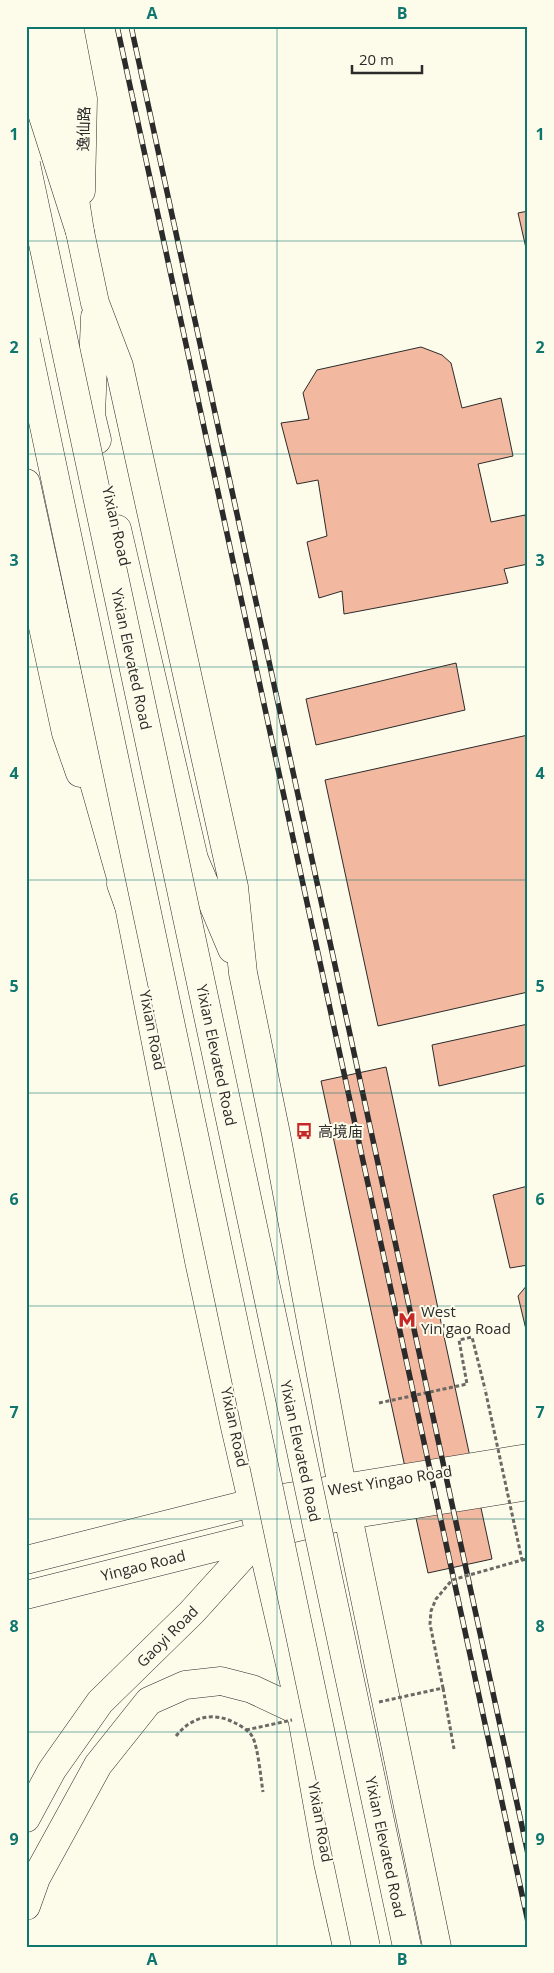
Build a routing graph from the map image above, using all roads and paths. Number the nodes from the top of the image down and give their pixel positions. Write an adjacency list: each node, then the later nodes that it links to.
1 (26, 31): 4 (main road, Yixian Road)
2 (56, 31): 4 (main road)
3 (26, 164): 34 (main road, Yixian Elevated Road, bridge)
4 (80, 232): 5 (main road, Yixian Road)
5 (96, 303): 11 (main road, Yixian Road); 11 (main road, Yixian Road)
6 (26, 341): 33 (main road, bridge)
7 (26, 353): 10 (main road, Yixian Road)
8 (26, 482): 10 (main road)
9 (26, 549): 10 (main road, Yixian Road)
10 (129, 906): 16 (main road, Yixian Road)
11 (243, 973): 15 (main road, Yixian Road)
12 (379, 1403): 21 (path, bridge)
13 (528, 1458): 15 (main road, West Yingao Road)
14 (528, 1486): 17 (main road, West Yingao Road)
15 (342, 1487): 16 (main road, West Yingao Road); 17 (main road, Yixian Road); 18 (main road, Gaoyi Road)
16 (252, 1503): 18 (main road, Yixian Road); 20 (main road)
17 (348, 1515): 18 (main road, West Yingao Road); 35 (main road, Yixian Road)
18 (261, 1536): 22 (main road, Yingao Road); 25 (main road, Yixian Road); 30 (main road, Gaoyi Road)
19 (528, 1558): 21 (path)
20 (26, 1560)
21 (522, 1560): 23 (path, bridge)
22 (26, 1595)
23 (443, 1688): 24 (path, bridge); 28 (path)
24 (377, 1702)
25 (297, 1716): 26 (path, bridge); 31 (main road); 32 (main road, Yixian Road)
26 (246, 1730): 27 (path); 29 (path)
27 (176, 1736)
28 (454, 1749)
29 (263, 1792)
30 (26, 1818)
31 (26, 1906)
32 (347, 1947)
33 (366, 1947)
34 (407, 1947)
35 (437, 1947)

